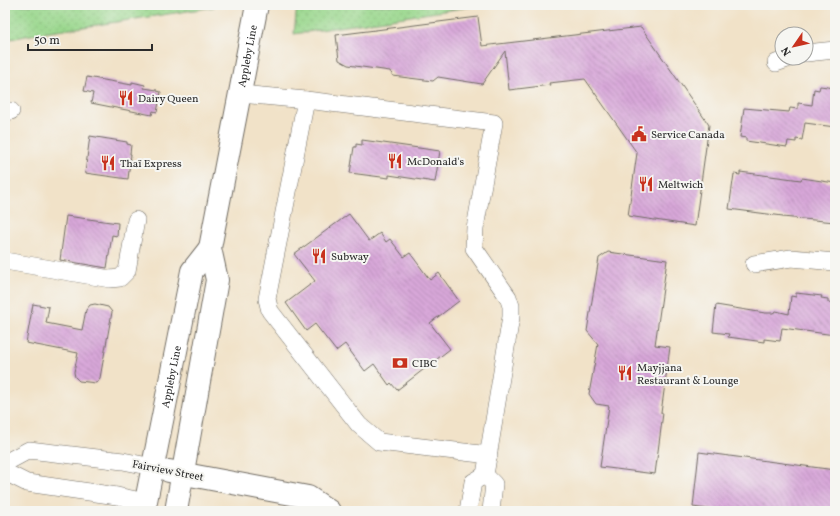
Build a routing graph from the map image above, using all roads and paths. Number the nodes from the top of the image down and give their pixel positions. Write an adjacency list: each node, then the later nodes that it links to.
1 (258, 5): 4 (main road, Appleby Line)
2 (835, 50): 3 (street)
3 (814, 52)
4 (241, 94): 5 (street); 7 (main road, Appleby Line)
5 (306, 100): 11 (street); 11 (street)
6 (136, 220): 8 (street)
7 (210, 248): 13 (main road, Appleby Line); 15 (main road, Appleby Line)
8 (5, 261)
9 (835, 262): 10 (street)
10 (754, 264)
11 (489, 455): 16 (street)
12 (5, 463): 13 (street, Fairview Street)
13 (153, 467): 15 (main road, Fairview Street); 17 (main road, Appleby Line)
14 (5, 472): 17 (street)
15 (183, 474): 18 (main road, Appleby Line); 19 (main road, Fairview Street)
16 (485, 475): 20 (street); 21 (street)
17 (145, 507): 18 (main road)
18 (181, 510)
19 (329, 511)
20 (468, 511)
21 (491, 511)

